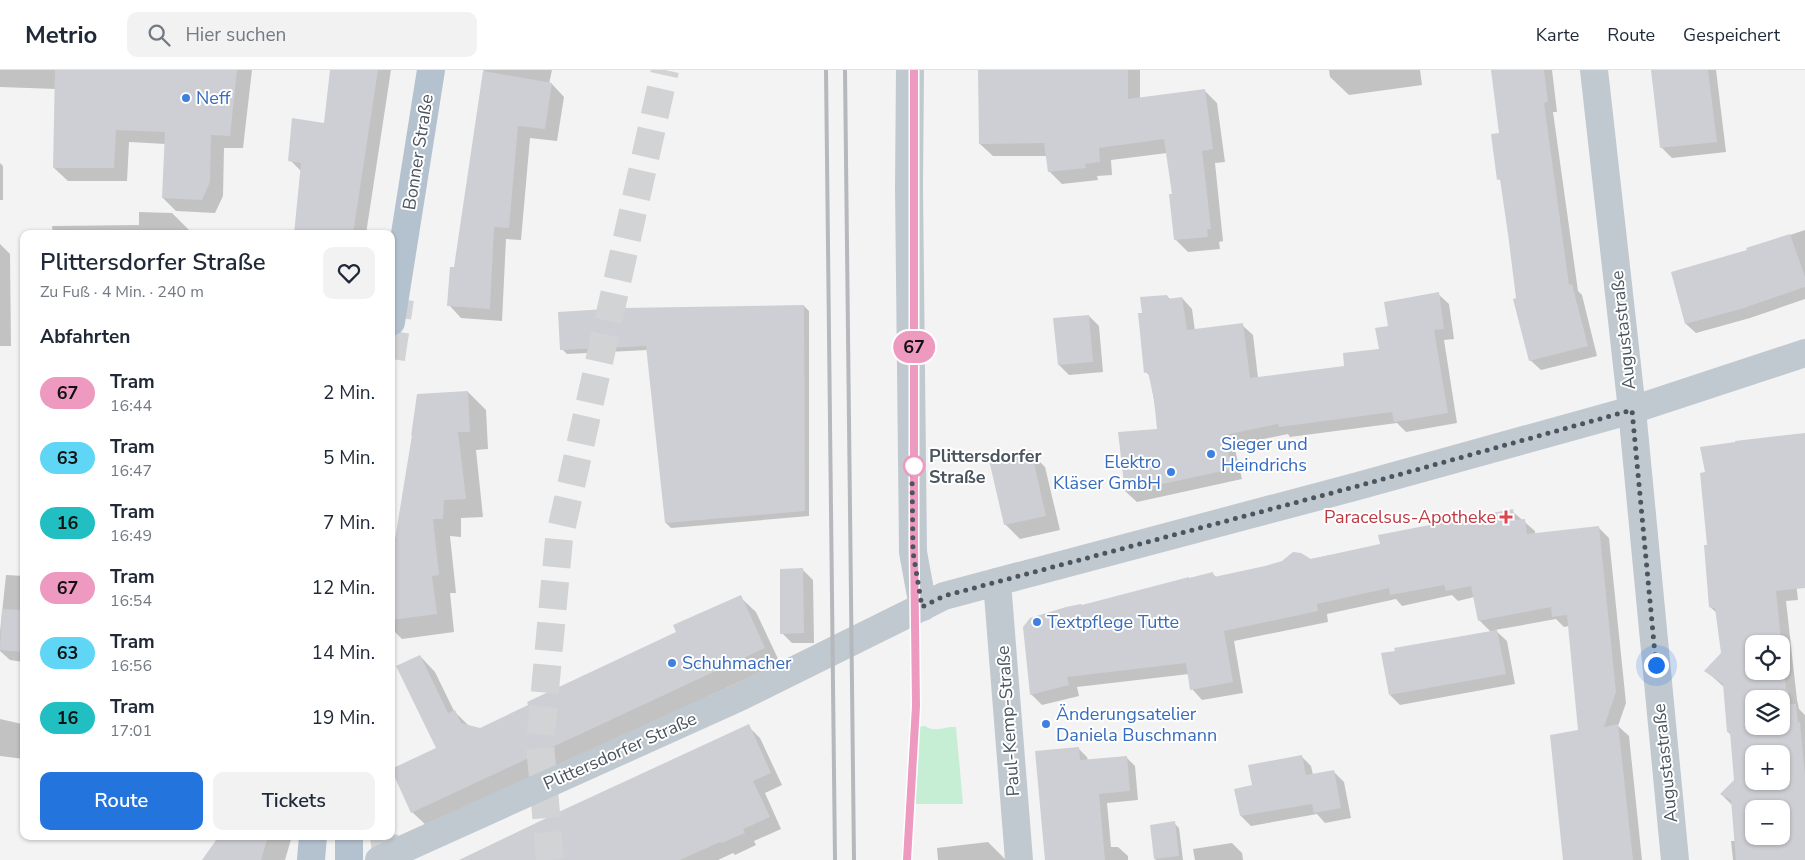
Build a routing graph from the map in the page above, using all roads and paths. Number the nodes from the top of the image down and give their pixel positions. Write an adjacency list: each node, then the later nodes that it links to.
1 (431, 70): 4 (main road, Bonner Straße)
2 (910, 70): 8 (street)
3 (1594, 70): 6 (street, Augustastraße)
4 (395, 297)
5 (1805, 353): 6 (street, Plittersdorfer Straße)
6 (1632, 410): 7 (street, Plittersdorfer Straße); 15 (street, Augustastraße)
7 (997, 582): 8 (street, Plittersdorfer Straße); 14 (street, Paul-Kemp-Straße)
8 (922, 607): 13 (street, Plittersdorfer Straße)
9 (313, 840): 11 (main road)
10 (349, 840): 12 (main road)
11 (311, 860)
12 (349, 860)
13 (379, 860)
14 (1019, 860)
15 (1675, 860)

